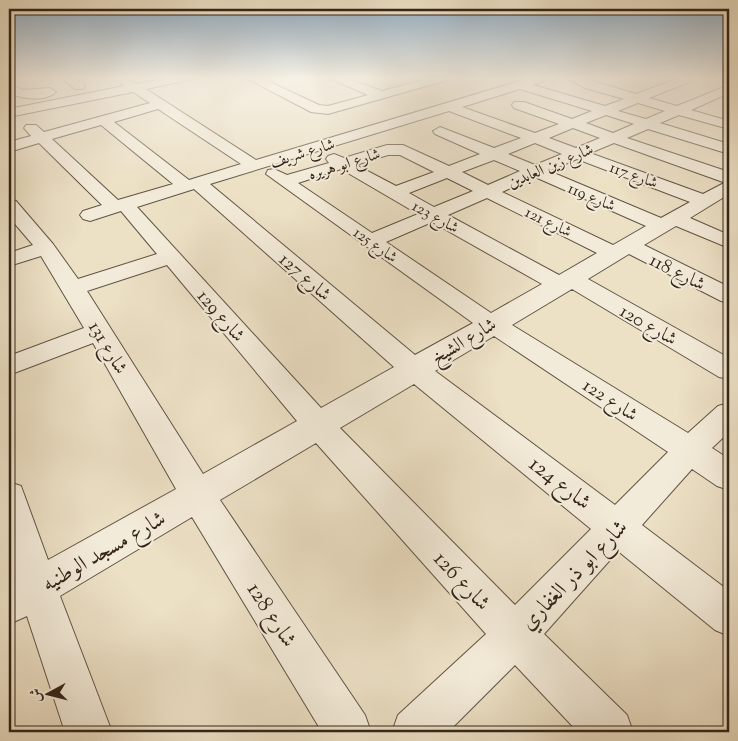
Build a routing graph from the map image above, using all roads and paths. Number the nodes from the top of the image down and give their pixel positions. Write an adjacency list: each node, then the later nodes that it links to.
1 (134, 112): 10 (street)
2 (173, 112): 26 (street, شارع 125)
3 (436, 112): 20 (street, شارع شريف)
4 (463, 112): 18 (street, شارع 117)
5 (539, 112): 12 (street)
6 (603, 112): 12 (street)
7 (612, 112): 13 (street)
8 (674, 112): 13 (street, شارع زين العابدين)
9 (684, 112): 14 (street)
10 (103, 120): 17 (street); 31 (street, شارع 127)
11 (26, 123): 17 (street, شارع 129)
12 (574, 123): 16 (street); 18 (street)
13 (647, 123): 16 (street, شارع زين العابدين); 21 (street)
14 (729, 124)
15 (440, 131): 23 (street, شارع 119)
16 (614, 137): 24 (street, شارع زين العابدين); 29 (street)
17 (41, 138): 19 (street); 36 (street, شارع 129)
18 (535, 138): 23 (street); 24 (street, شارع 117)
19 (9, 146)
20 (315, 148): 25 (street, شارع 123); 26 (street, شارع شريف)
21 (729, 149)
22 (403, 150): 25 (street, شارع ابو هريره); 27 (street, شارع 121)
23 (494, 153): 27 (street); 28 (street, شارع 119)
24 (578, 154): 28 (street, شارع زين العابدين); 34 (street, شارع 117)
25 (343, 164): 30 (street, شارع ابو هريره); 33 (street, شارع 123)
26 (258, 165): 30 (street, شارع 125); 31 (street, شارع شريف)
27 (448, 171): 32 (street, شارع 121); 33 (street)
28 (536, 172): 32 (street, شارع زين العابدين); 39 (street, شارع 119)
29 (729, 178)
30 (285, 181): 40 (street, شارع 125)
31 (192, 185): 36 (street, شارع شريف); 52 (street, شارع 127)
32 (488, 191): 38 (street, شارع زين العابدين); 43 (street, شارع 121)
33 (394, 193): 38 (street, شارع 123)
34 (719, 197): 39 (street, شارع الشيخ)
35 (9, 205): 42 (street, شارع 131)
36 (120, 206): 37 (street, شارع شريف); 44 (street, شارع 129)
37 (90, 214)
38 (433, 215): 40 (street, شارع زين العابدين); 46 (street, شارع 123)
39 (668, 222): 41 (street, شارع 119); 43 (street, شارع الشيخ)
40 (370, 241): 49 (street, شارع 125)
41 (729, 242)
42 (46, 248): 45 (street); 47 (street, شارع 131)
43 (620, 249): 46 (street, شارع الشيخ); 48 (street, شارع 118)
44 (171, 257): 47 (street); 55 (street, شارع 129)
45 (9, 260)
46 (564, 281): 49 (street, شارع الشيخ); 53 (street, شارع 120)
47 (73, 288): 50 (street, شارع 131)
48 (729, 296)
49 (492, 323): 52 (street, شارع الشيخ); 56 (street, شارع 122)
50 (99, 330): 51 (street); 59 (street, شارع 131)
51 (9, 366)
52 (414, 369): 55 (street, شارع الشيخ); 60 (street, شارع 124)
53 (729, 370)
54 (729, 414): 56 (street, شارع ابو ذر الغفاري)
55 (318, 425): 59 (street, شارع الشيخ); 63 (street, شارع 126)
56 (690, 450): 57 (street, شارع 122); 60 (street, شارع ابو ذر الغفاري)
57 (729, 476)
58 (9, 496): 61 (street)
59 (198, 496): 61 (street, شارع مسجد الوطنيه); 65 (street, شارع 128)
60 (618, 527): 62 (street, شارع 124); 63 (street, شارع ابو ذر الغفاري)
61 (23, 596): 64 (street)
62 (729, 616)
63 (515, 635): 66 (street, شارع ابو ذر الغفاري); 67 (street, شارع 126)
64 (88, 732)
65 (348, 732)
66 (414, 732)
67 (610, 732)

